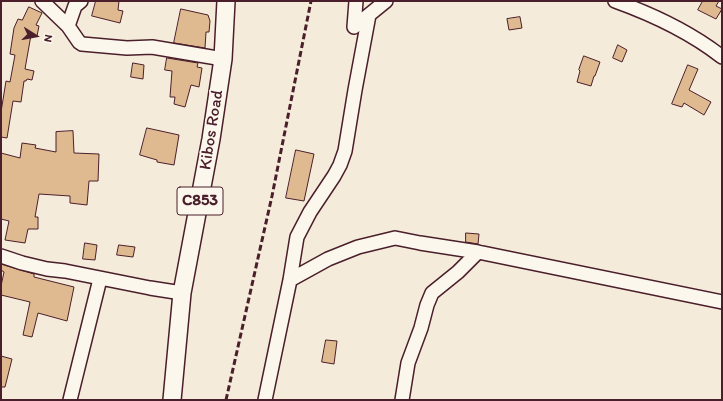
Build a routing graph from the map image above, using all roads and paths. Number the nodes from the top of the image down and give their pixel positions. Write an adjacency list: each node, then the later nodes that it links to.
1 (42, 1): 9 (street)
2 (80, 1): 9 (street)
3 (226, 1): 11 (main road, Kibos Road / C853)
4 (356, 1): 8 (street)
5 (386, 1): 8 (street)
6 (616, 1): 7 (street)
7 (633, 3): 10 (street)
8 (369, 15): 15 (street)
9 (68, 26): 11 (street)
10 (722, 57)
11 (223, 59): 16 (main road, Kibos Road / C853)
12 (478, 252): 15 (street); 17 (street); 21 (street)
13 (1, 256): 14 (street)
14 (100, 279): 16 (street); 18 (street)
15 (290, 280): 20 (street)
16 (182, 293): 19 (main road, Kibos Road / C853)
17 (722, 302)
18 (70, 400)
19 (172, 400)
20 (265, 400)
21 (402, 400)

